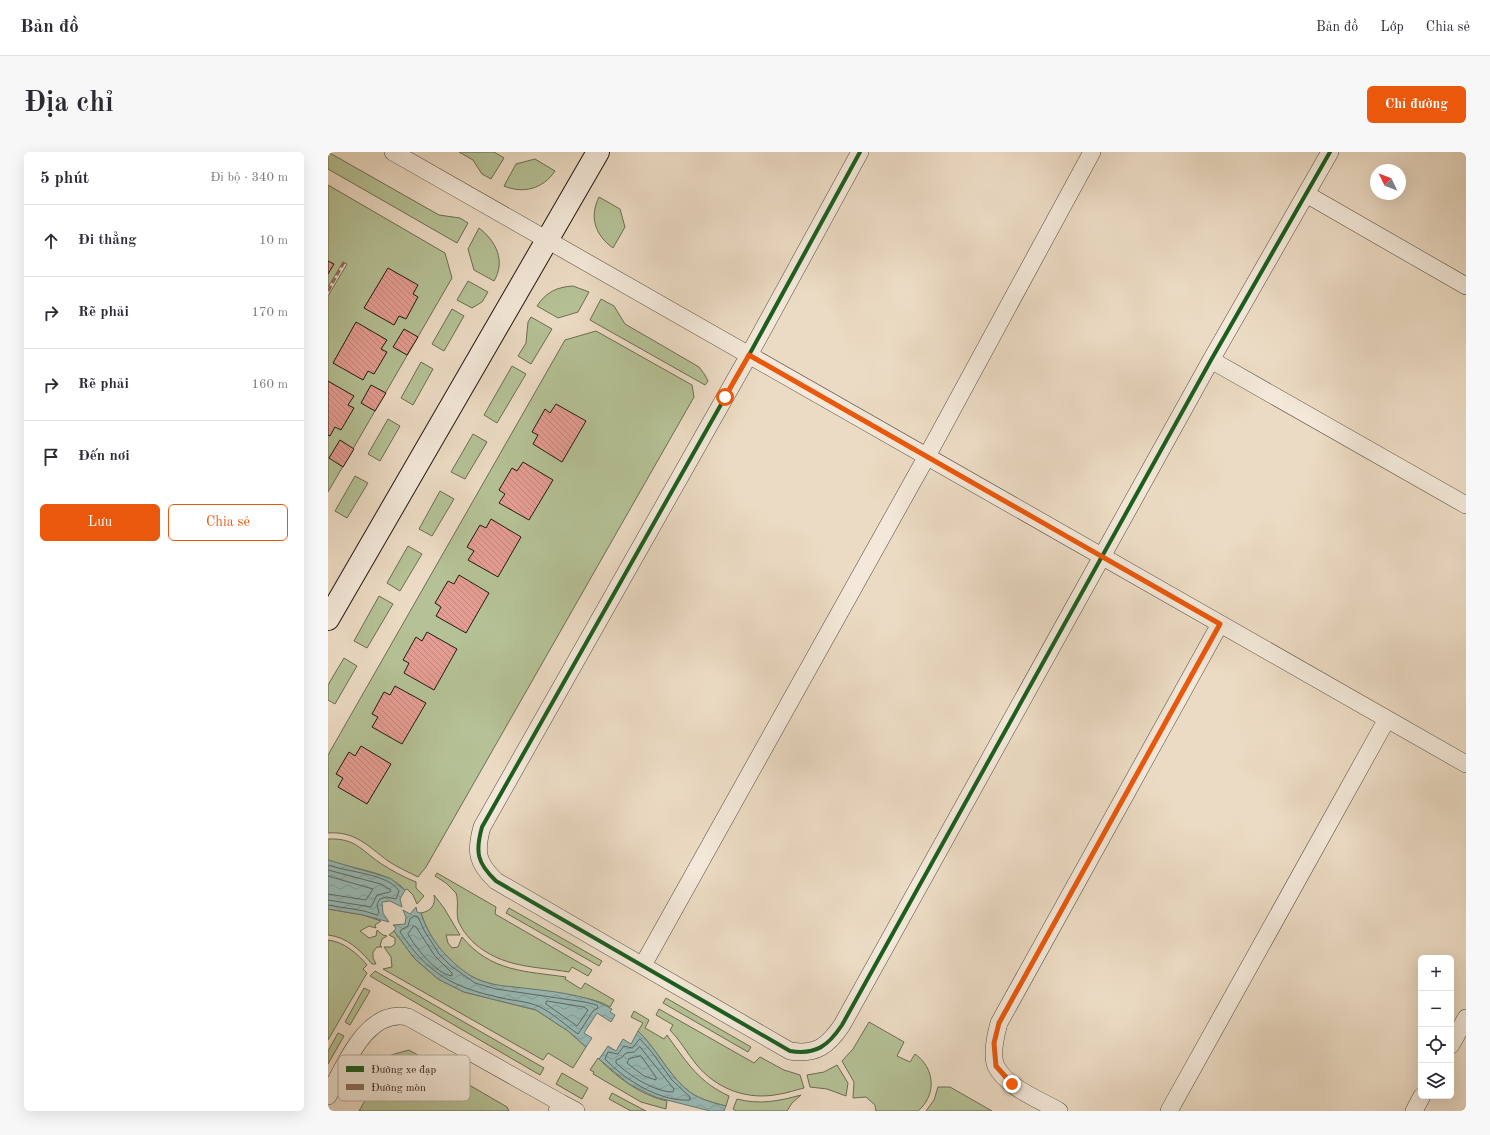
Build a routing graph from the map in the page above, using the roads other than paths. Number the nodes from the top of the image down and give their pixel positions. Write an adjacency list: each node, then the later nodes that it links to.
1 (393, 152): 7 (street)
2 (598, 152): 7 (street)
3 (860, 152): 9 (street)
4 (1092, 152): 11 (street)
5 (1330, 152): 6 (street)
6 (1306, 194): 8 (street); 10 (street)
7 (546, 239): 9 (street); 14 (street)
8 (1466, 286)
9 (749, 355): 11 (street); 18 (street)
10 (1211, 360): 12 (street); 13 (street)
11 (927, 456): 13 (street); 18 (street)
12 (1466, 506)
13 (1103, 556): 15 (street); 18 (street)
14 (328, 619)
15 (1220, 624): 16 (street); 26 (street)
16 (1387, 719): 17 (street); 27 (street)
17 (1466, 764)
18 (643, 965)
19 (1466, 1018): 20 (street)
20 (1454, 1040)
21 (352, 1055): 25 (street)
22 (338, 1079): 23 (street)
23 (328, 1096)
24 (1420, 1099): 28 (street)
25 (565, 1108)
26 (1059, 1111)
27 (1169, 1111)
28 (1414, 1111)

